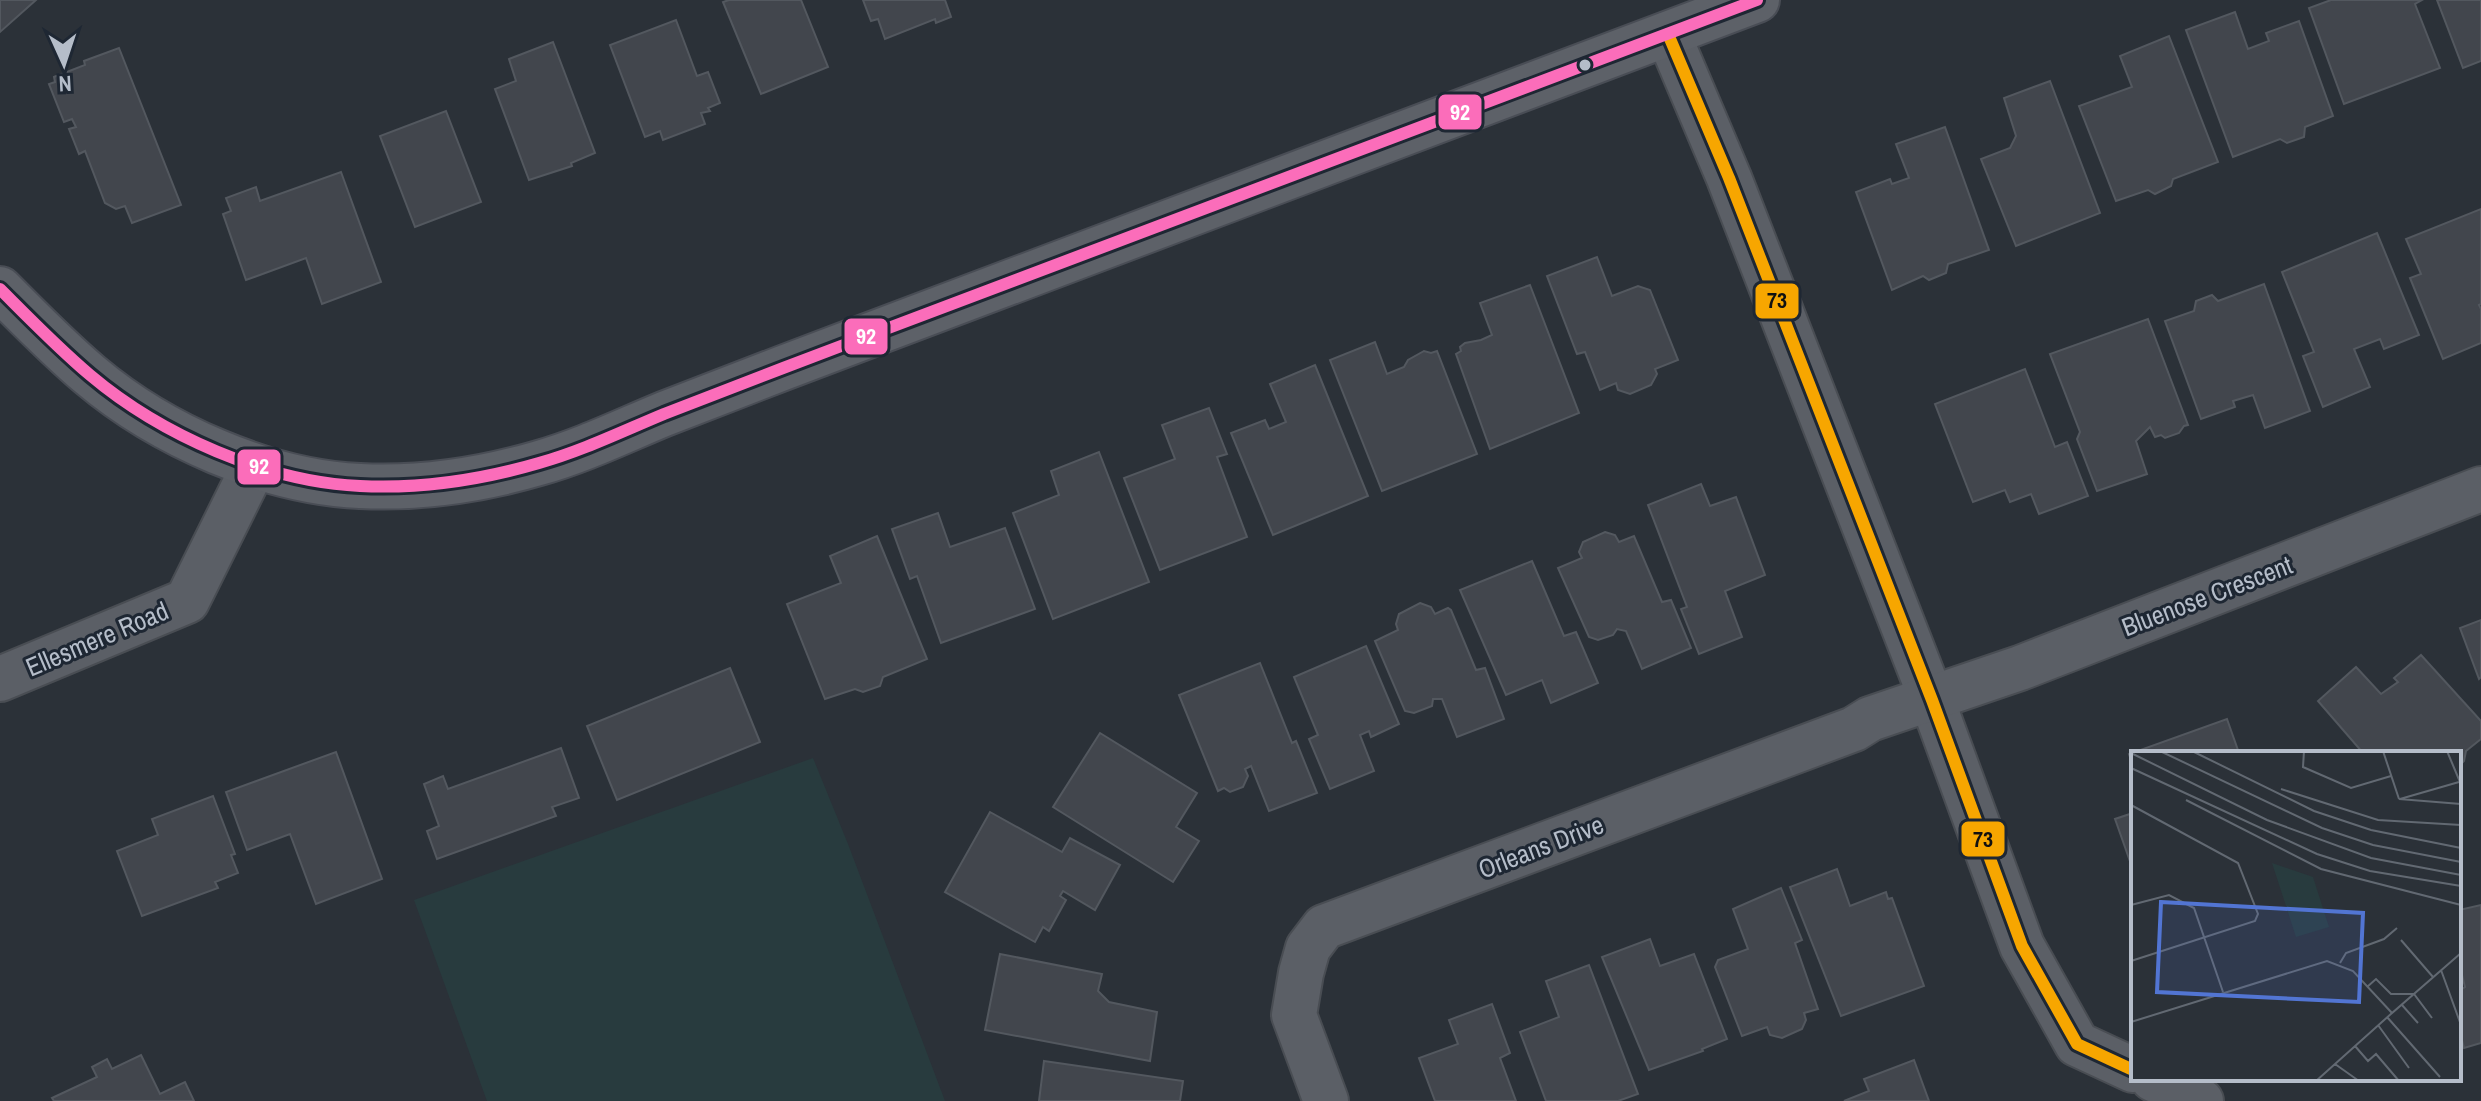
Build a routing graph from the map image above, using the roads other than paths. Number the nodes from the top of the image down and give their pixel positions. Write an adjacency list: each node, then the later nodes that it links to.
1 (1757, 0): 2 (main road)
2 (1668, 34): 4 (main road); 7 (street)
3 (0, 289): 4 (main road)
4 (254, 466): 6 (street, Ellesmere Road)
5 (2481, 489): 7 (street, Bluenose Crescent)
6 (0, 679)
7 (1932, 700): 8 (street); 10 (street, Orleans Drive)
8 (2131, 1069)
9 (2157, 1081): 11 (street)
10 (1326, 1101)
11 (2201, 1101)

